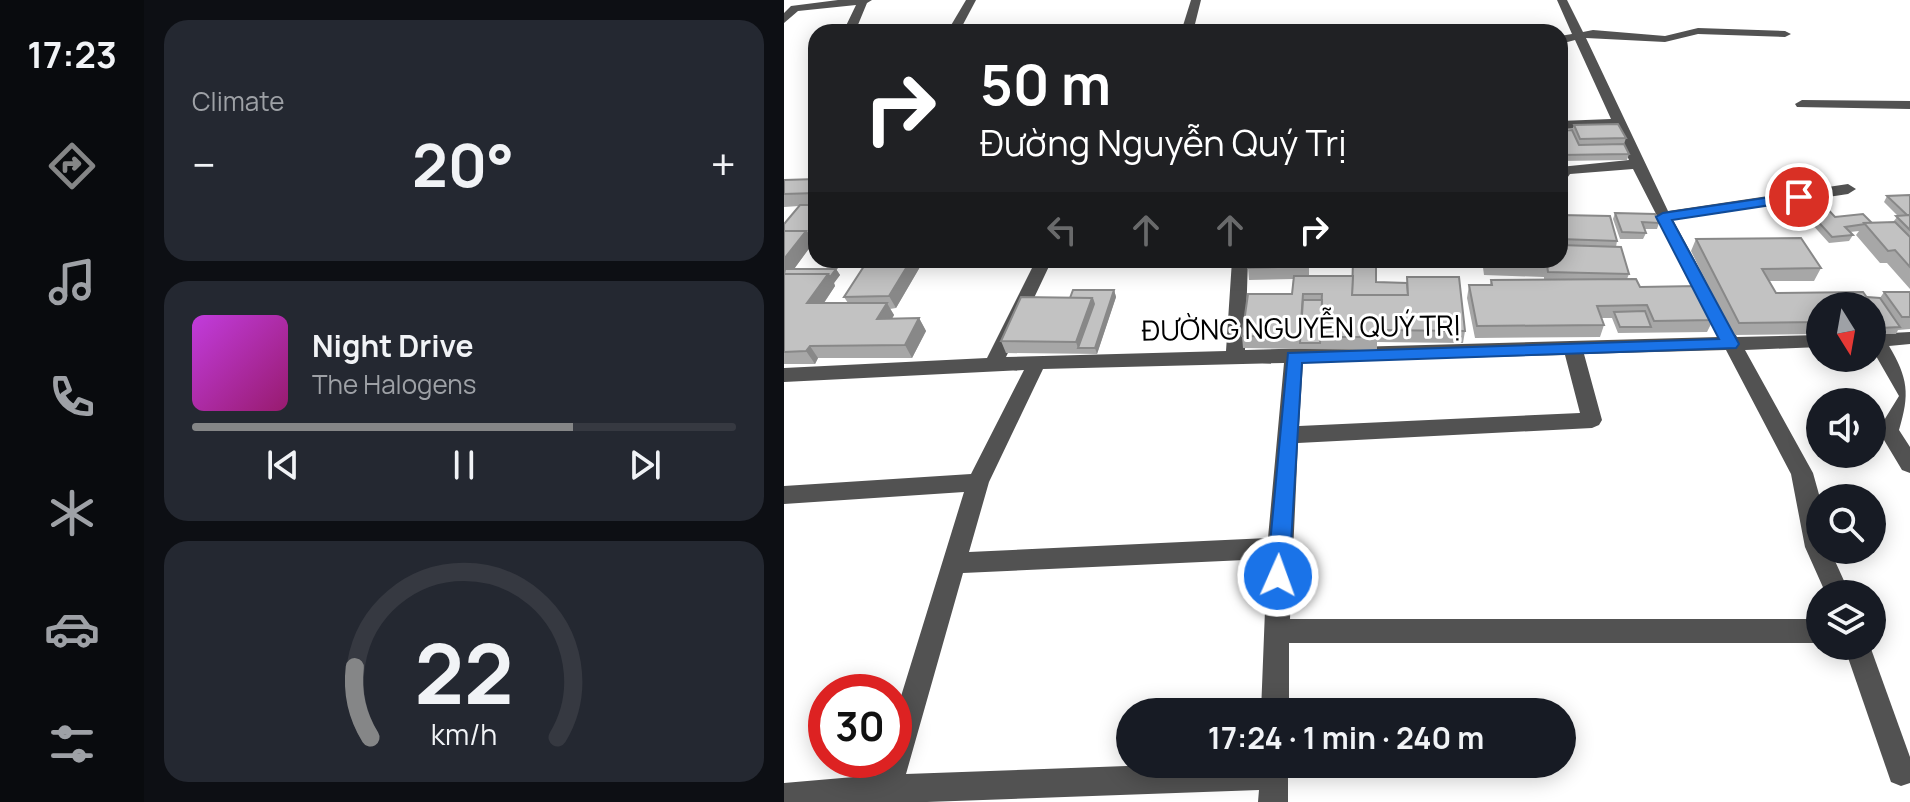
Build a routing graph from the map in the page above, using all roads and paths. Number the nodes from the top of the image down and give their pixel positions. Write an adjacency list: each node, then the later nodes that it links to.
1 (865, 0): 5 (street); 6 (street)
2 (971, 0): 7 (street)
3 (1196, 0): 8 (street)
4 (1562, 0): 10 (street)
5 (784, 20)
6 (853, 24)
7 (958, 24)
8 (1189, 24)
9 (1785, 34): 10 (street)
10 (1578, 36): 11 (street); 14 (street)
11 (1568, 38)
12 (1802, 104): 13 (street)
13 (1910, 105)
14 (1618, 123): 15 (street); 16 (street)
15 (1568, 125)
16 (1637, 164): 17 (street); 19 (street)
17 (1568, 170)
18 (1848, 189): 19 (street)
19 (1663, 217): 25 (street)
20 (1040, 268): 31 (street)
21 (1240, 268): 28 (street)
22 (1910, 338): 23 (street)
23 (1886, 339)
24 (1806, 341): 25 (street, ĐƯỜNG NGUYỄN QUÝ TRỊ)
25 (1730, 344): 26 (street, ĐƯỜNG NGUYỄN QUÝ TRỊ); 39 (street)
26 (1573, 349): 27 (street, ĐƯỜNG NGUYỄN QUÝ TRỊ); 33 (street)
27 (1294, 357): 28 (street, ĐƯỜNG NGUYỄN QUÝ TRỊ); 33 (street)
28 (1235, 359): 30 (street, ĐƯỜNG NGUYỄN QUÝ TRỊ)
29 (1886, 359): 34 (street)
30 (1037, 363): 31 (street, ĐƯỜNG NGUYỄN QUÝ TRỊ); 35 (street)
31 (993, 364): 32 (street, ĐƯỜNG NGUYỄN QUÝ TRỊ)
32 (784, 375)
33 (1288, 435): 37 (street)
34 (1910, 464)
35 (978, 482): 36 (street); 38 (street)
36 (784, 495)
37 (1279, 548): 38 (street); 40 (street)
38 (954, 563): 46 (street)
39 (1832, 580)
40 (1277, 631): 41 (street); 43 (street)
41 (1806, 631)
42 (1862, 660): 44 (street)
43 (1275, 698)
44 (1901, 772)
45 (1273, 780): 46 (street)
46 (887, 789): 47 (street)
47 (784, 798)

